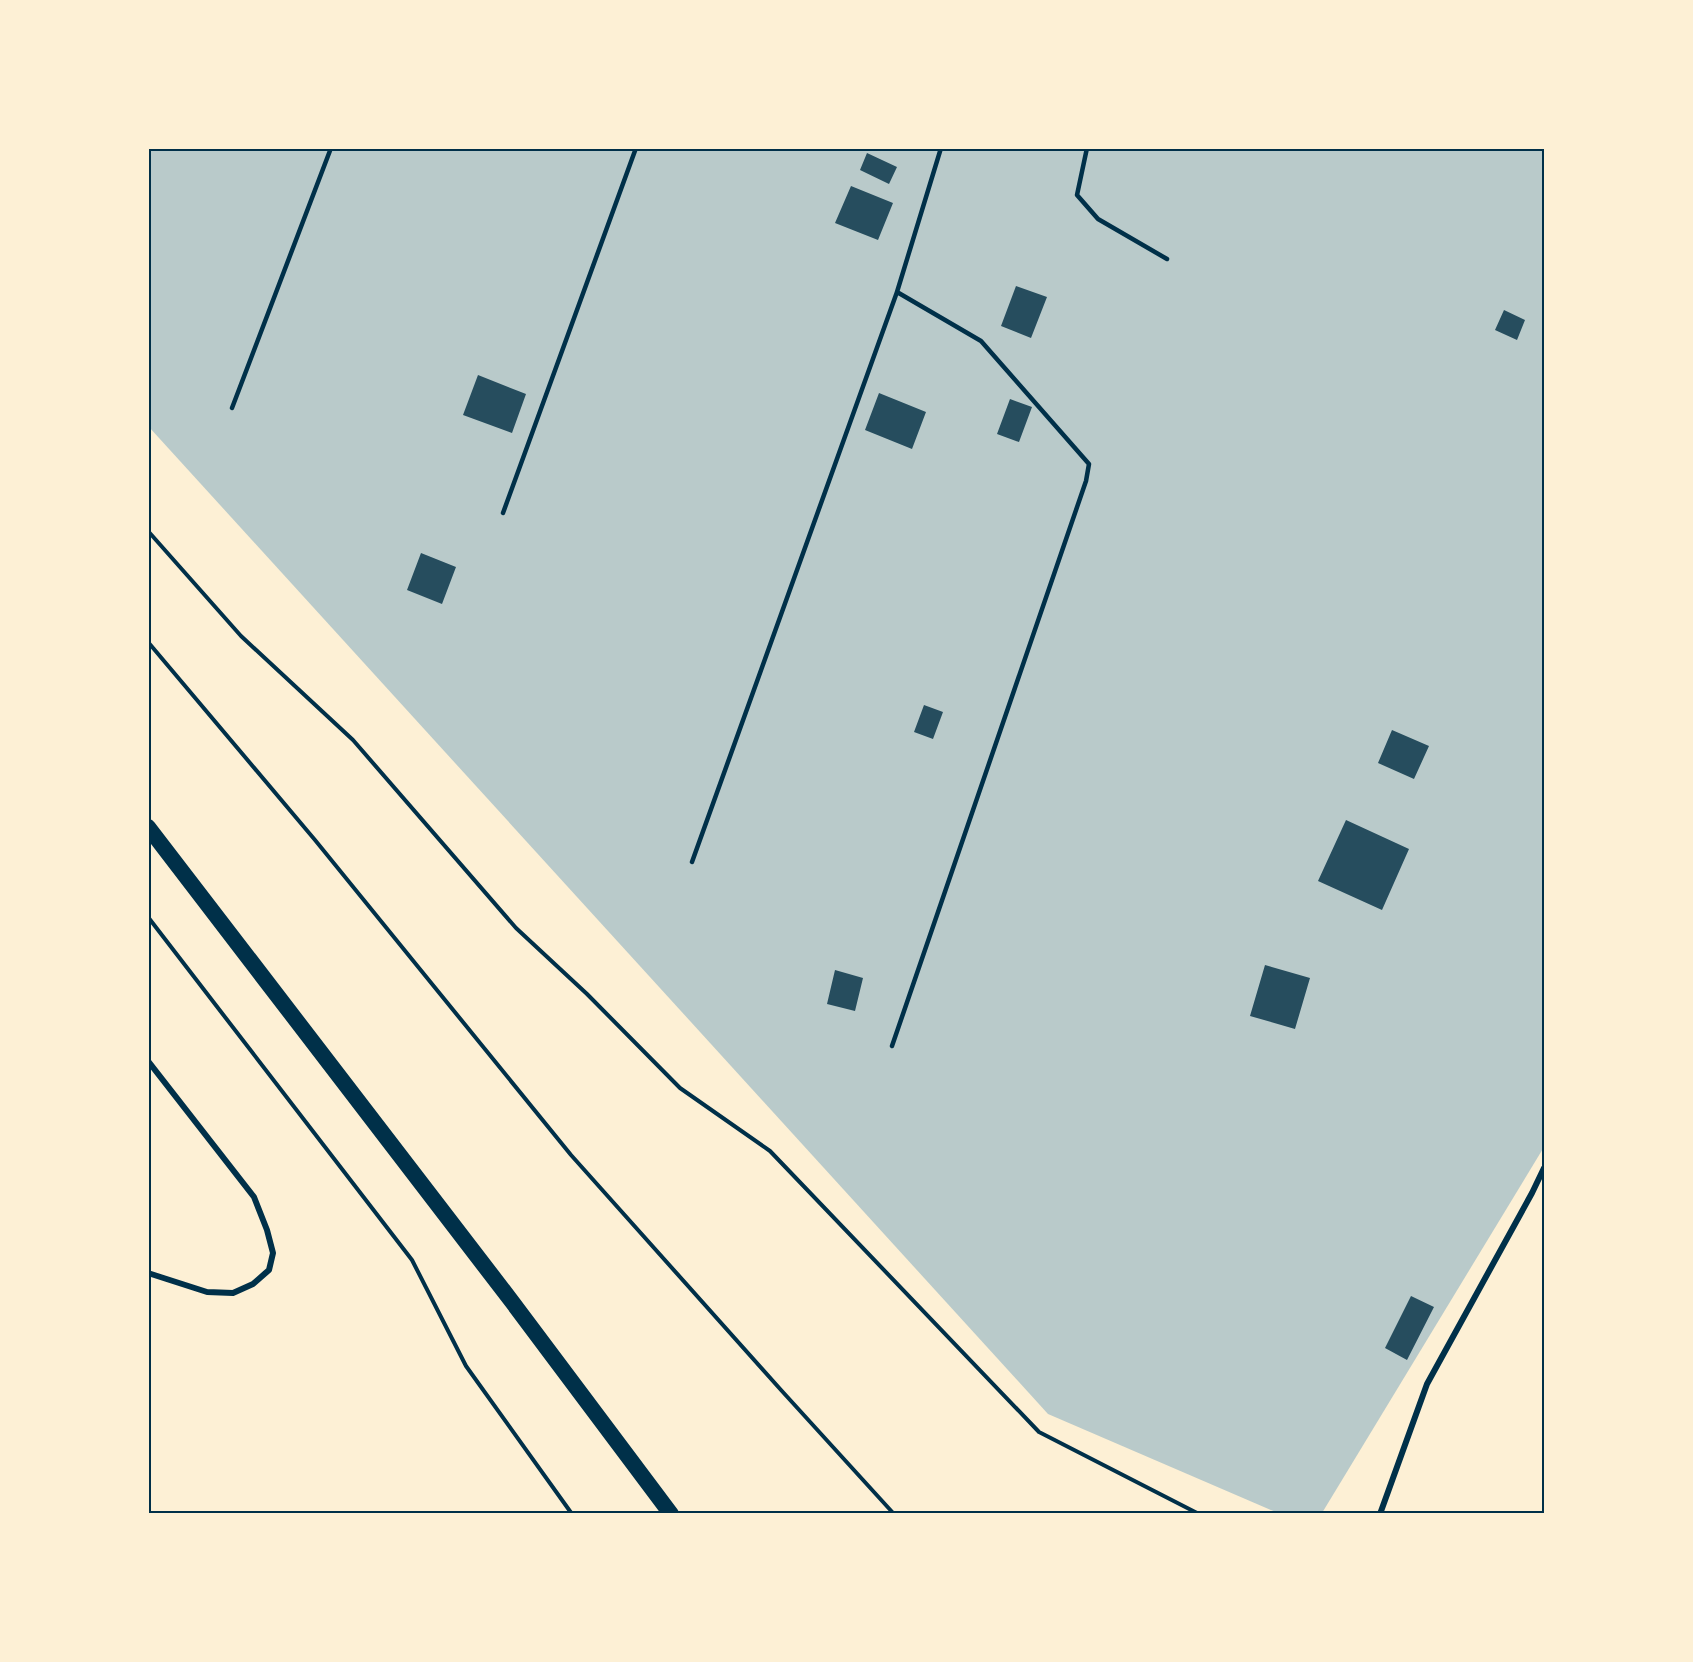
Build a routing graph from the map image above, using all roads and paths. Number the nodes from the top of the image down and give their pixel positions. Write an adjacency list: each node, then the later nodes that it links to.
1 (331, 148): 7 (lane)
2 (636, 148): 8 (lane)
3 (941, 148): 6 (lane)
4 (1087, 148): 5 (lane)
5 (1167, 260)
6 (897, 292): 12 (lane); 14 (lane)
7 (232, 408)
8 (503, 513)
9 (148, 531): 21 (path)
10 (148, 642): 20 (path)
11 (148, 826): 19 (highway)
12 (692, 862)
13 (148, 917): 18 (path)
14 (892, 1046)
15 (148, 1061): 17 (street)
16 (1545, 1167): 22 (street)
17 (148, 1273)
18 (572, 1514)
19 (671, 1514)
20 (894, 1514)
21 (1199, 1514)
22 (1380, 1514)

